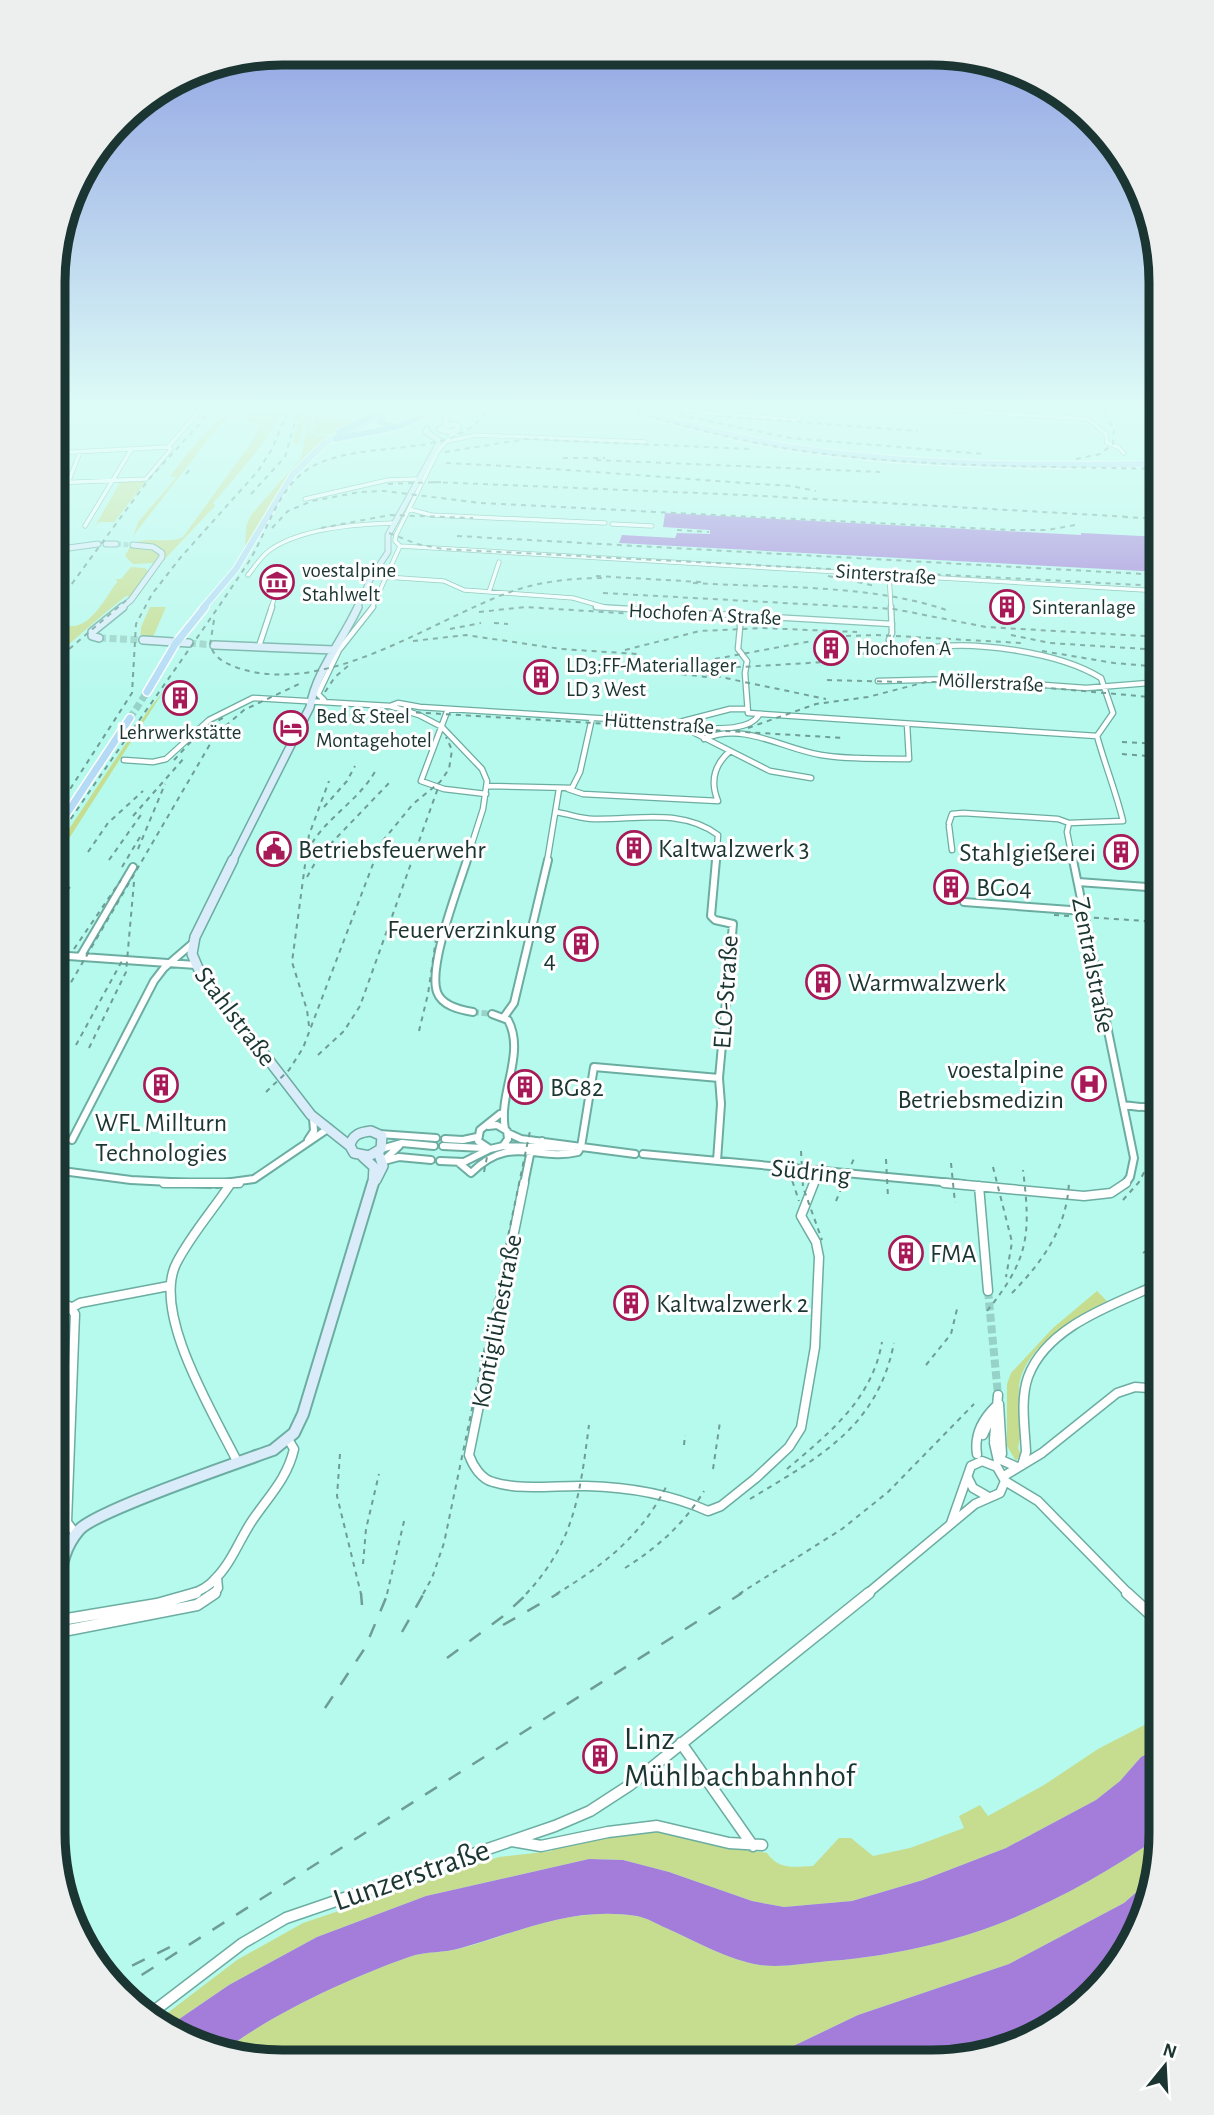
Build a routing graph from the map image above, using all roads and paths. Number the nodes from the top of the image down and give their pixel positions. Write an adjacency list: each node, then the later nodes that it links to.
1 (97, 507): 9 (street)
2 (272, 507): 30 (main road)
3 (403, 507): 5 (street, Stahlstraße)
4 (409, 509): 6 (street); 16 (street)
5 (398, 516): 7 (street); 10 (street, Stahlstraße)
6 (605, 523)
7 (384, 524): 10 (street); 20 (street)
8 (612, 524): 11 (street)
9 (85, 526)
10 (393, 526): 35 (street, Stahlstraße)
11 (652, 526)
12 (98, 544): 17 (street)
13 (106, 544): 14 (street)
14 (116, 544)
15 (133, 545): 27 (street)
16 (400, 547): 19 (street, Sinterstraße); 21 (street)
17 (65, 548)
18 (499, 562): 24 (street)
19 (889, 574): 23 (street, Sinterstraße); 26 (street)
20 (248, 575)
21 (386, 577): 24 (street, Hochofen A Straße); 35 (street)
22 (278, 587): 33 (street)
23 (1149, 590)
24 (489, 592): 25 (street, Hochofen A Straße)
25 (741, 615): 26 (street, Hochofen A Straße); 44 (street)
26 (892, 624): 28 (street)
27 (99, 638)
28 (889, 639)
29 (144, 640): 30 (street)
30 (177, 642): 31 (street); 39 (main road)
31 (189, 643)
32 (214, 645): 33 (street)
33 (259, 646): 35 (street)
34 (922, 649): 38 (street)
35 (335, 652): 40 (street); 41 (street, Stahlstraße)
36 (878, 681): 38 (street, Möllerstraße)
37 (1149, 684): 38 (street, Möllerstraße)
38 (1104, 686): 52 (street)
39 (147, 691)
40 (324, 701): 41 (street); 42 (street)
41 (311, 702): 55 (street); 70 (street, Stahlstraße)
42 (390, 706): 43 (street, Hüttenstraße); 50 (street)
43 (448, 709): 47 (street, Hüttenstraße); 50 (street)
44 (746, 709): 45 (street); 48 (street)
45 (759, 715): 49 (street, Hüttenstraße); 51 (street, Hüttenstraße)
46 (130, 718): 62 (main road)
47 (592, 718): 48 (street, Hüttenstraße); 59 (street)
48 (674, 723): 51 (street, Hüttenstraße)
49 (907, 724): 52 (street, Hüttenstraße); 53 (street)
50 (442, 727): 57 (street); 60 (street)
51 (685, 729): 53 (street)
52 (1097, 736): 63 (street)
53 (704, 739): 54 (street)
54 (730, 751): 56 (street); 59 (street)
55 (124, 760)
56 (811, 778)
57 (487, 786): 58 (street); 60 (street)
58 (559, 789): 59 (street); 61 (street)
59 (568, 789)
60 (486, 794): 75 (street)
61 (556, 812): 77 (street); 78 (street, ELO-Straße)
62 (65, 816)
63 (1069, 823): 64 (street); 66 (street, Zentralstraße)
64 (952, 850)
65 (133, 867): 72 (street)
66 (1078, 882): 67 (street); 69 (street, Zentralstraße)
67 (1149, 887)
68 (964, 902): 69 (street)
69 (1084, 911): 79 (street, Zentralstraße)
70 (193, 943): 73 (street); 74 (street, Stahlstraße)
71 (65, 956): 72 (street)
72 (80, 957): 73 (street)
73 (168, 964): 74 (street); 89 (street)
74 (195, 965): 81 (street, Stahlstraße)
75 (474, 1012)
76 (492, 1014): 77 (street)
77 (504, 1017): 82 (street)
78 (719, 1079): 94 (street); 100 (street, ELO-Straße)
79 (1123, 1105): 80 (street); 107 (street, Zentralstraße)
80 (1149, 1107)
81 (312, 1115): 84 (street, Stahlstraße); 90 (street)
82 (500, 1115): 83 (street); 85 (street)
83 (488, 1126): 85 (street); 88 (street)
84 (329, 1128): 86 (street, Stahlstraße); 90 (street); 91 (street, Stahlstraße)
85 (506, 1131): 92 (street); 93 (street, Südring)
86 (359, 1133): 87 (street); 91 (street)
87 (379, 1134): 96 (street); 96 (street)
88 (477, 1137): 95 (street); 95 (street)
89 (72, 1140)
90 (305, 1144): 106 (street)
91 (350, 1146): 97 (street)
92 (503, 1146): 93 (street, Südring); 95 (street)
93 (536, 1146): 94 (street, Südring); 94 (street, Südring); 95 (street, Südring); 104 (street, Kontiglühestraße)
94 (581, 1147): 100 (street, Südring)
95 (491, 1150): 102 (street)
96 (382, 1155): 97 (street); 98 (street); 105 (street)
97 (363, 1157): 105 (street)
98 (431, 1160)
99 (440, 1161): 101 (street)
100 (717, 1161): 104 (street, Südring)
101 (458, 1162): 102 (street); 102 (street)
102 (476, 1162)
103 (65, 1171): 106 (street)
104 (815, 1171): 107 (street, Südring)
105 (373, 1184): 115 (street)
106 (229, 1186): 108 (street)
107 (979, 1186): 110 (street)
108 (169, 1286): 111 (street); 117 (street)
109 (1149, 1289): 118 (street)
110 (988, 1291)
111 (73, 1307): 112 (street); 122 (street)
112 (65, 1308)
113 (1149, 1388): 118 (street, Lunzerstraße)
114 (997, 1406): 116 (street); 116 (street); 118 (street); 118 (street)
115 (288, 1439): 117 (street); 124 (street)
116 (975, 1459): 118 (street); 119 (street, Lunzerstraße)
117 (238, 1463): 122 (street)
118 (1007, 1473): 120 (street, Lunzerstraße); 125 (street)
119 (968, 1477): 120 (street); 121 (street, Lunzerstraße)
120 (989, 1496): 121 (street, Lunzerstraße)
121 (951, 1523): 128 (street, Lunzerstraße)
122 (75, 1533): 123 (street)
123 (65, 1552)
124 (217, 1577): 126 (street); 127 (street)
125 (1149, 1615)
126 (65, 1620)
127 (65, 1631)
128 (681, 1743): 129 (street, Lunzerstraße); 129 (street)
129 (510, 1841): 130 (street, Lunzerstraße)
130 (156, 2009)

